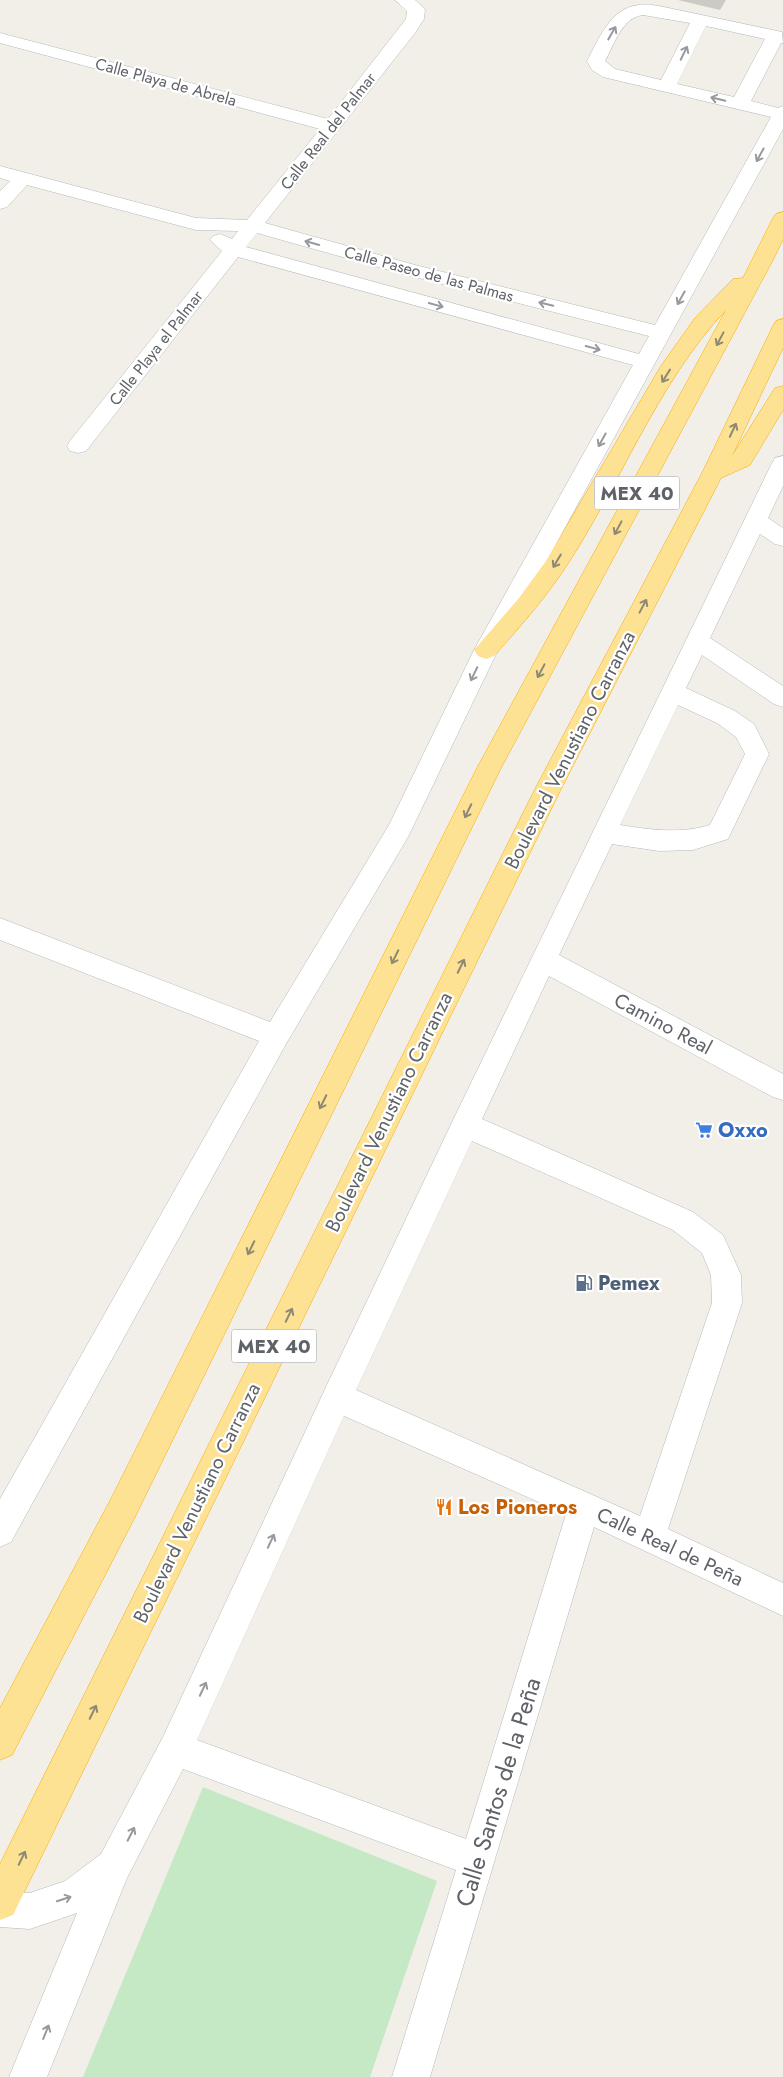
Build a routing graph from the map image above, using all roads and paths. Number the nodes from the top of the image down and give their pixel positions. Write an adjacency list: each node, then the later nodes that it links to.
1 (410, 5): 8 (street, Calle Real del Palmar)
2 (700, 20): 3 (street); 5 (street, one-way to 2); 5 (street, one-way to 2)
3 (780, 37): 6 (street)
4 (0, 38): 8 (street, Calle Playa de Abrela)
5 (667, 86): 6 (street, one-way to 5)
6 (740, 104): 7 (street)
7 (783, 113): 22 (street, one-way to 22)
8 (332, 126): 14 (street, Calle Real del Palmar)
9 (0, 172): 10 (street, Calle Paseo de las Palmas)
10 (23, 178): 11 (street); 13 (street, Calle Paseo de las Palmas)
11 (0, 203)
12 (783, 218): 17 (highway, MEX 40)
13 (196, 224): 14 (street, Calle Paseo de las Palmas); 15 (street, Calle Paseo de las Palmas)
14 (253, 226): 15 (street, Calle Real del Palmar); 16 (street, Calle Paseo de las Palmas, one-way to 14)
15 (234, 250): 18 (street, Calle Paseo de las Palmas); 25 (street, Calle Playa el Palmar)
16 (369, 258): 18 (street); 19 (street, Calle Paseo de las Palmas)
17 (764, 258): 31 (highway, one-way to 31); 45 (highway, MEX 40, one-way to 45)
18 (351, 282): 20 (street, Calle Paseo de las Palmas, one-way to 20)
19 (479, 287): 20 (street); 22 (street, Calle Paseo de las Palmas, one-way to 19)
20 (461, 312): 23 (street, Calle Paseo de las Palmas, one-way to 23)
21 (783, 326): 27 (highway, Boulevard Venustiano Carranza / MEX 40, one-way to 21)
22 (662, 333): 23 (street)
23 (645, 362): 31 (street, one-way to 31)
24 (783, 393): 27 (highway)
25 (78, 446)
26 (783, 463): 28 (street)
27 (713, 473): 49 (highway, Boulevard Venustiano Carranza / MEX 40, one-way to 27)
28 (755, 521): 29 (street); 30 (street)
29 (783, 538)
30 (698, 641): 32 (street); 33 (street)
31 (486, 650): 37 (street, one-way to 37)
32 (672, 692): 34 (street); 34 (street)
33 (783, 698)
34 (604, 833): 36 (street)
35 (0, 929): 37 (street)
36 (544, 960): 38 (street, Camino Real); 39 (street)
37 (276, 1036): 42 (street)
38 (783, 1088)
39 (466, 1125): 40 (street); 43 (street)
40 (337, 1397): 41 (street, Calle Real de Peña); 46 (street, one-way to 40)
41 (584, 1506): 43 (street, Calle Real de Peña); 47 (street, Calle Santos de la Peña)
42 (0, 1531)
43 (649, 1537): 44 (street, Calle Real de Peña)
44 (783, 1600)
45 (0, 1743)
46 (175, 1749): 47 (street); 48 (street, one-way to 46)
47 (478, 1861): 52 (street, Calle Santos de la Peña)
48 (114, 1867): 50 (street, one-way to 48); 51 (street, one-way to 48)
49 (0, 1902)
50 (0, 1909)
51 (28, 2077)
52 (411, 2077)

